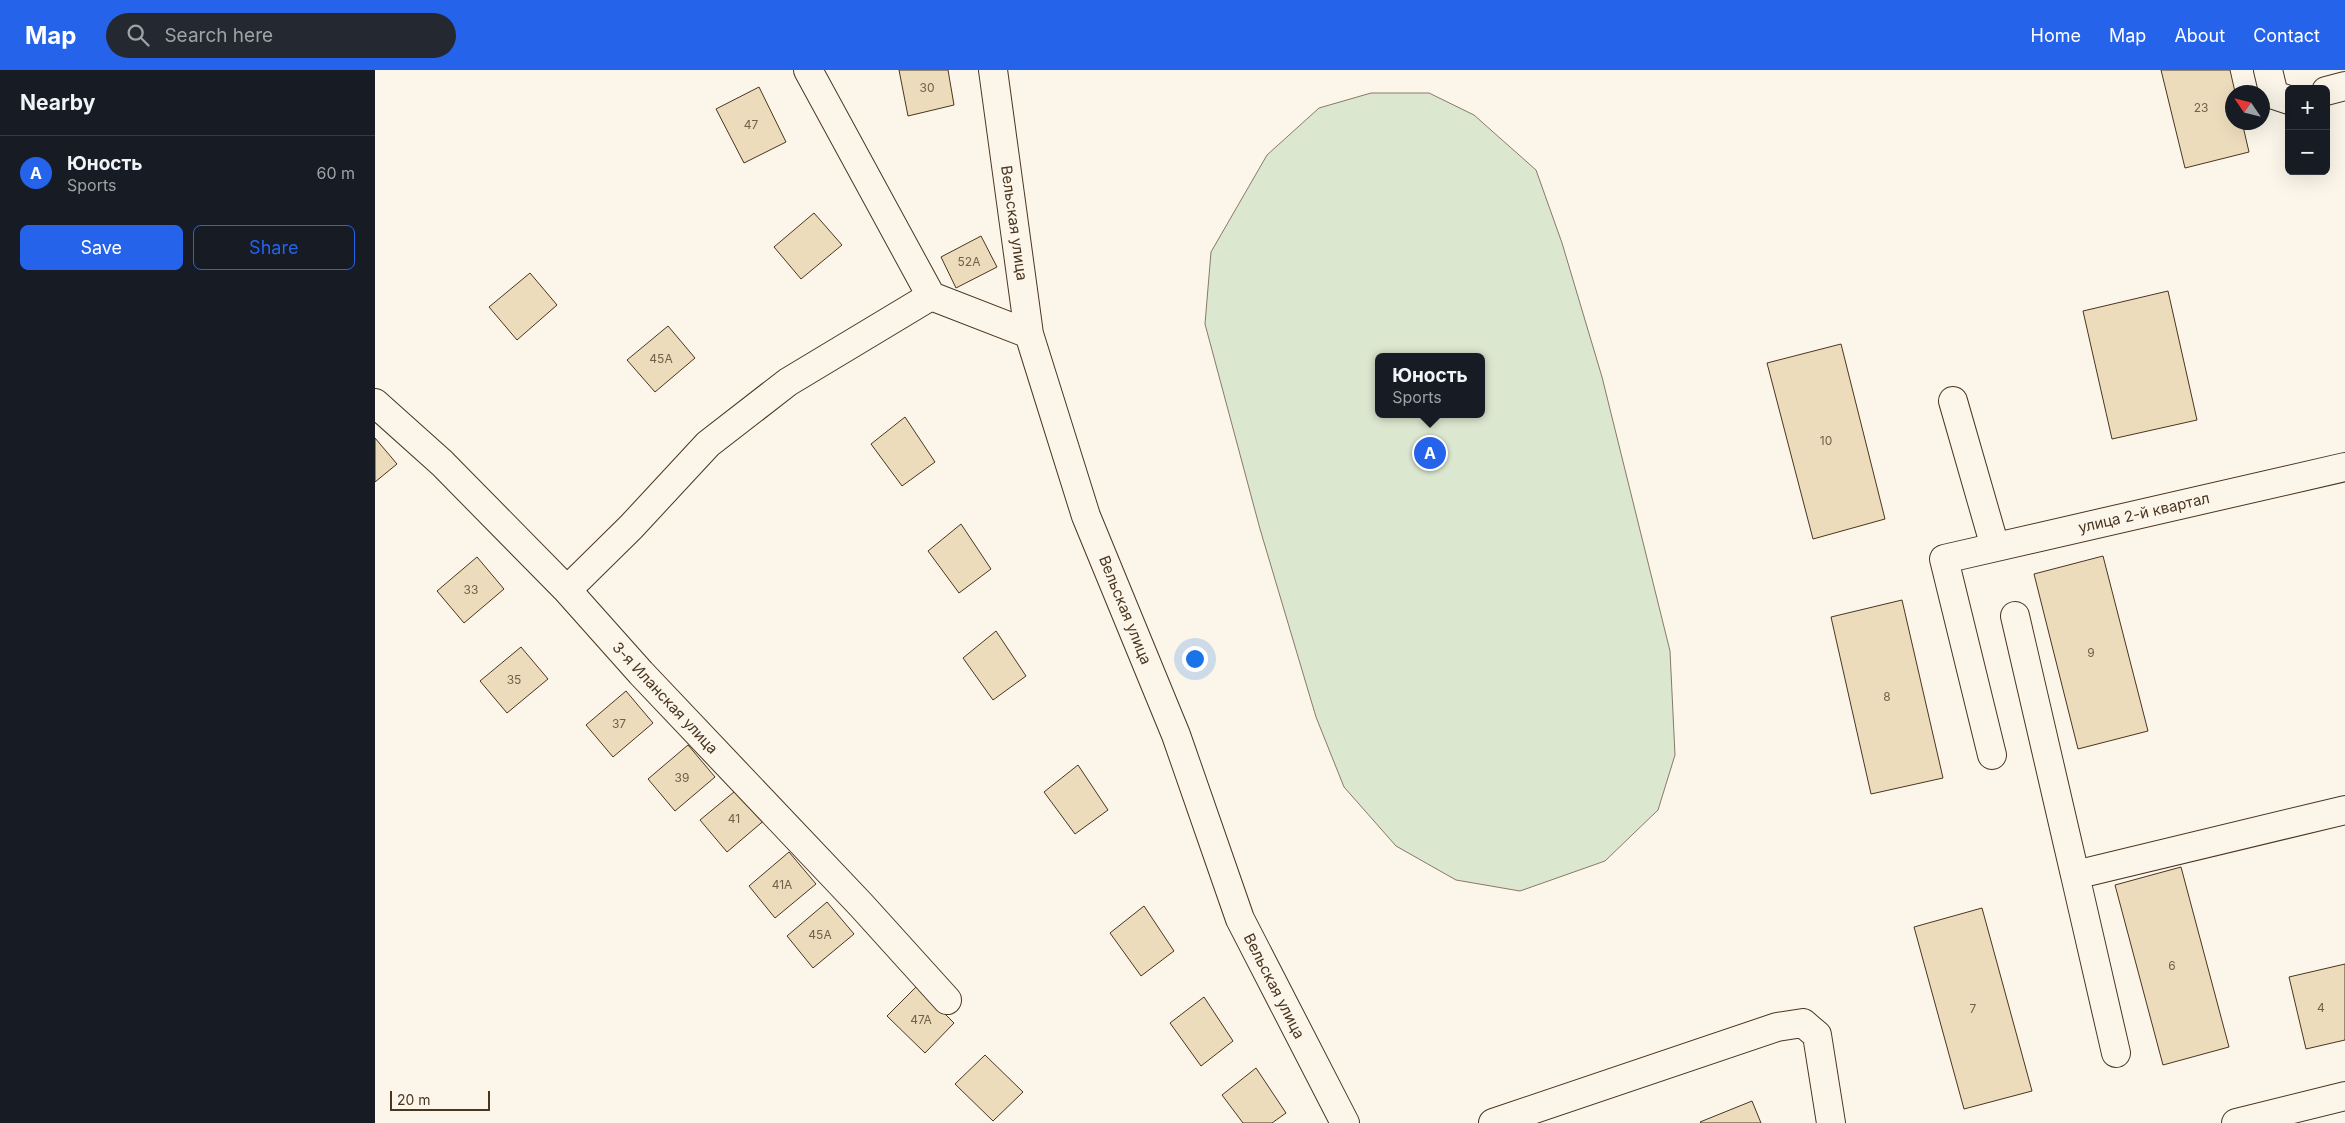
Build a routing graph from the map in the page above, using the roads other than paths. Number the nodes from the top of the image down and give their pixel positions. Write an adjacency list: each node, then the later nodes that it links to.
1 (808, 70): 7 (street)
2 (993, 70): 8 (street, Вельская улица)
3 (2268, 70): 6 (street)
4 (2345, 86): 5 (street)
5 (2330, 90)
6 (2285, 99)
7 (931, 296): 8 (street); 13 (street)
8 (1029, 334): 21 (street, Вельская улица)
9 (1953, 401): 12 (street)
10 (375, 403): 13 (street, 3-я Иланская улица)
11 (2345, 467): 12 (street, улица 2-й квартал)
12 (1995, 548): 15 (street, улица 2-й квартал)
13 (567, 590): 18 (street, 3-я Иланская улица)
14 (2015, 616): 17 (street)
15 (1992, 755)
16 (2345, 810): 17 (street)
17 (2075, 875): 19 (street)
18 (947, 1000)
19 (2116, 1053)
20 (2345, 1096): 24 (street)
21 (1345, 1123)
22 (1493, 1123): 23 (street)
23 (1831, 1123)
24 (2236, 1123)

